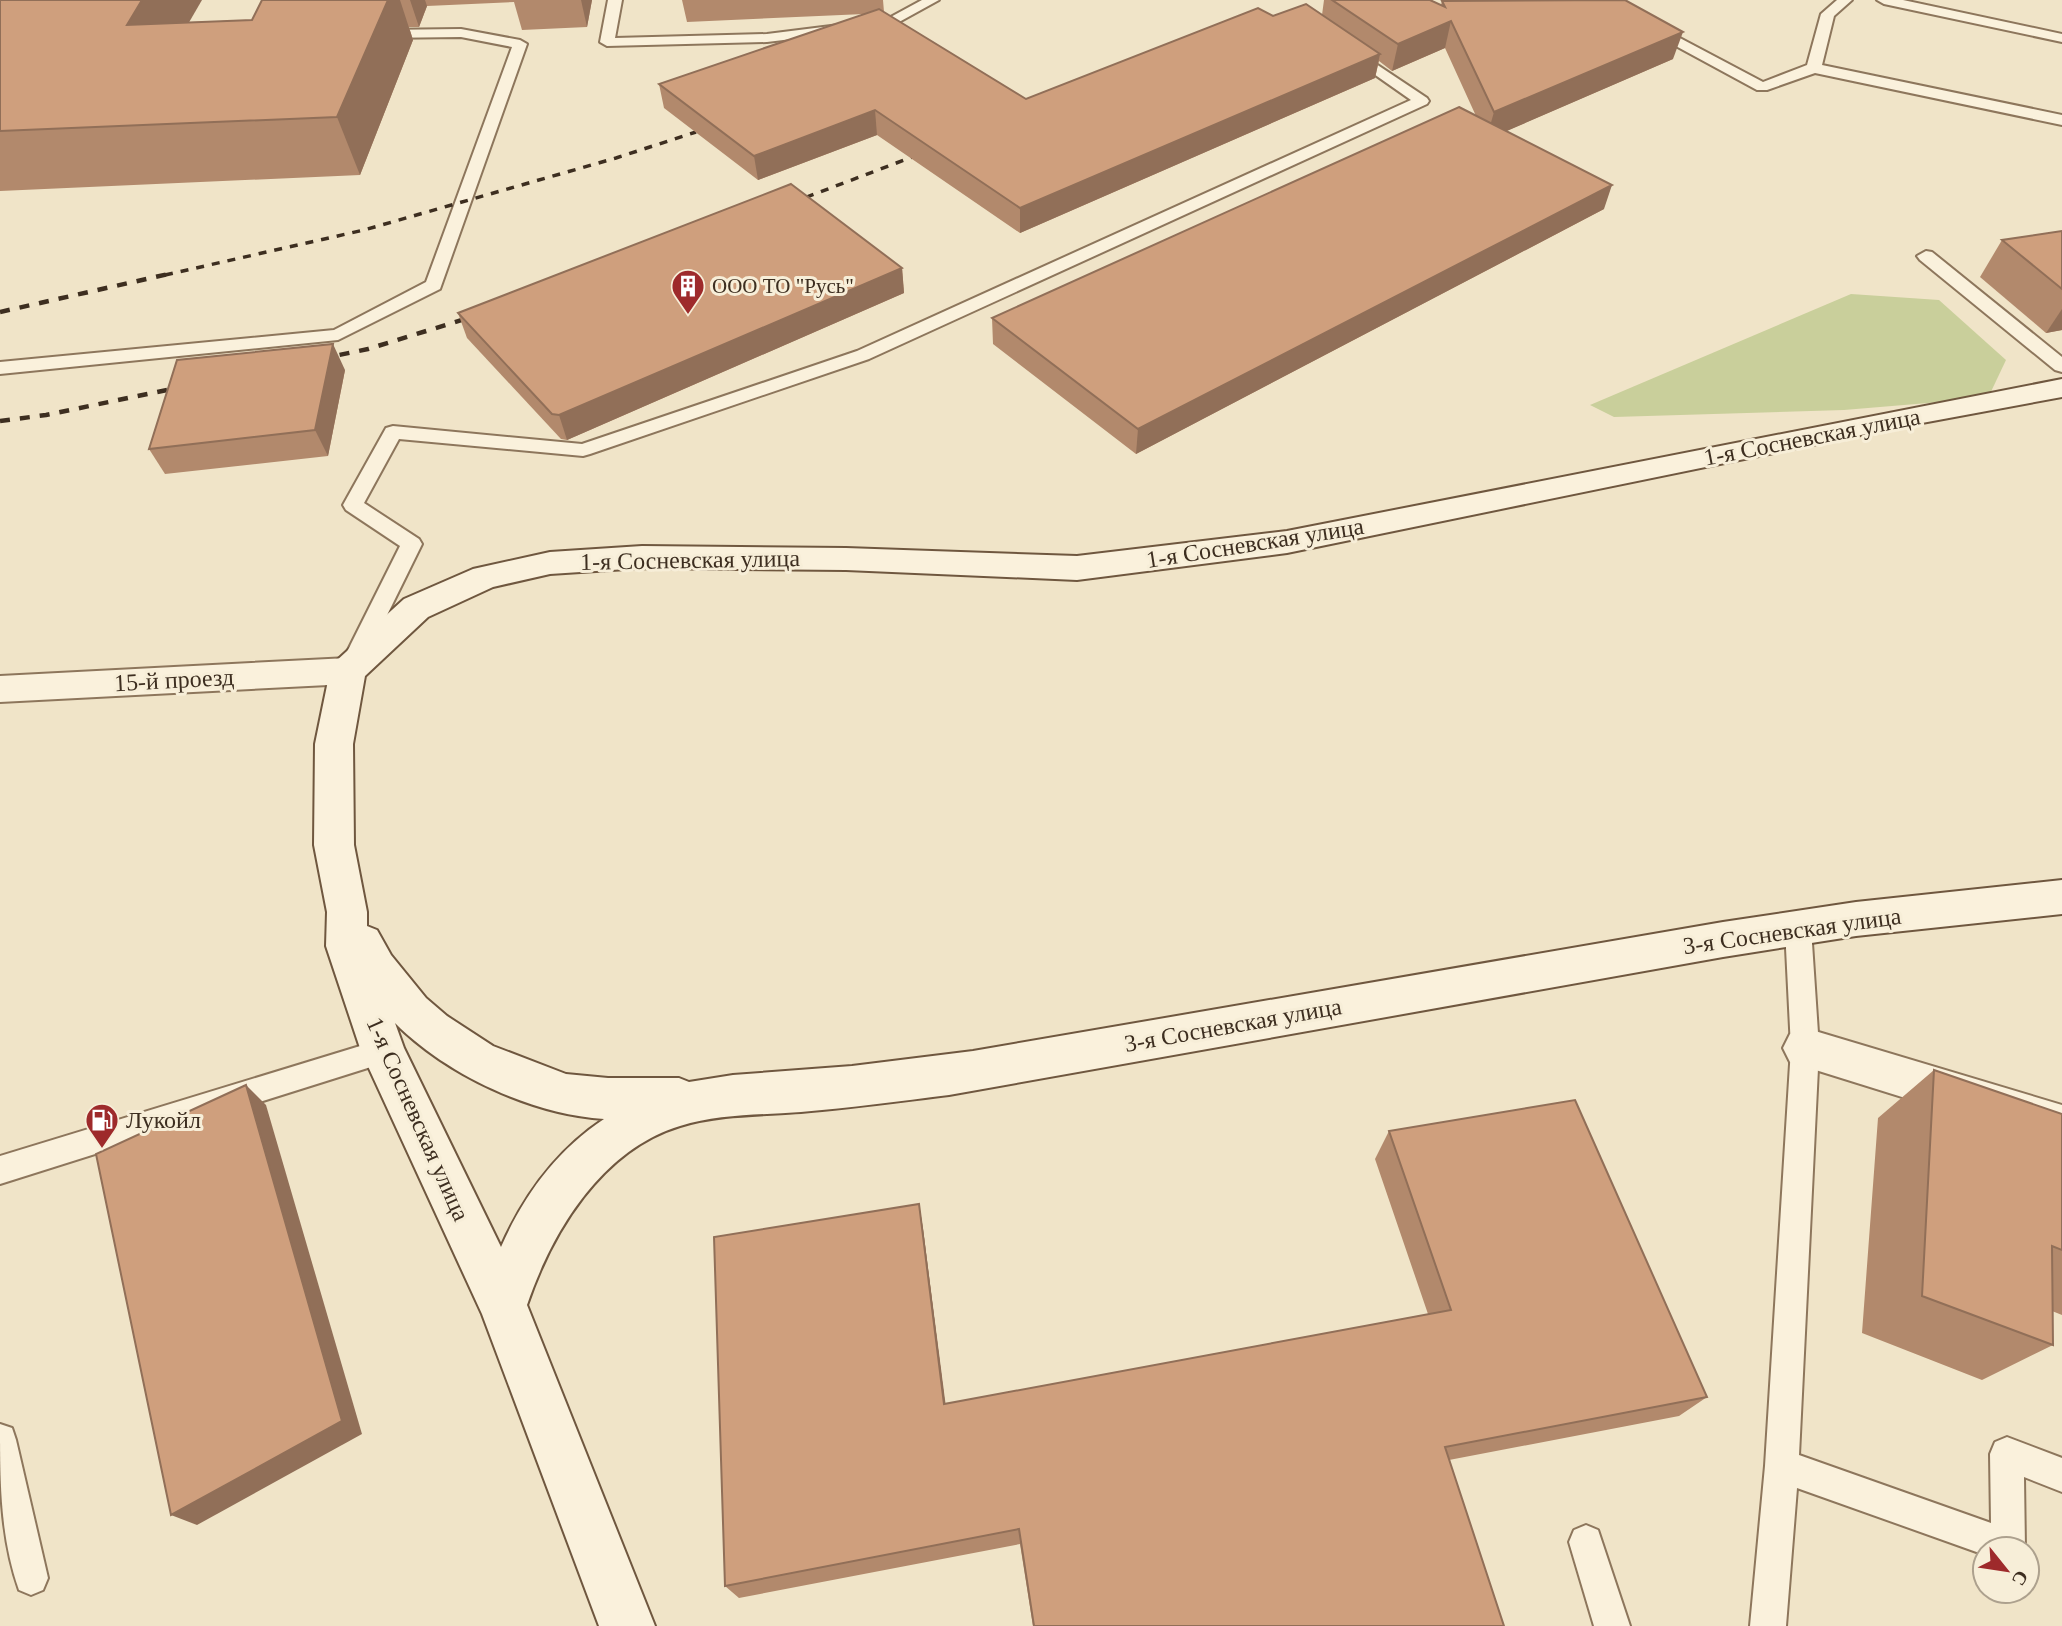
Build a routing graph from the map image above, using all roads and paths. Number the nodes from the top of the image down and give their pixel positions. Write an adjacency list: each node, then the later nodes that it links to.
1 (615, 0): 2 (lane)
2 (932, 0)
3 (1598, 0): 9 (lane)
4 (1845, 0): 9 (lane)
5 (1884, 0): 7 (lane)
6 (367, 34): 15 (lane)
7 (2062, 38)
8 (1336, 41): 17 (lane)
9 (1814, 68): 10 (lane)
10 (2021, 111): 11 (lane); 12 (lane)
11 (2062, 120)
12 (2062, 137)
13 (1926, 256): 14 (lane)
14 (2062, 366)
15 (0, 368)
16 (2062, 388): 17 (main road, 1-я Сосневская улица)
17 (348, 671): 18 (main road, 15-й проезд); 20 (main road, 1-я Сосневская улица)
18 (0, 689)
19 (2062, 897): 21 (main road, 3-я Сосневская улица)
20 (346, 912): 23 (main road, 1-я Сосневская улица); 24 (main road)
21 (1798, 928): 22 (lane); 24 (main road, 3-я Сосневская улица)
22 (1805, 1048): 25 (main road); 29 (lane)
23 (383, 1051): 26 (lane); 27 (main road, 1-я Сосневская улица)
24 (699, 1099): 27 (main road, 3-я Сосневская улица)
25 (2062, 1126)
26 (0, 1170)
27 (503, 1305): 33 (main road, 1-я Сосневская улица)
28 (0, 1440): 32 (lane)
29 (1782, 1466): 30 (lane); 35 (lane)
30 (2062, 1475)
31 (1586, 1542): 34 (lane)
32 (31, 1578)
33 (627, 1626)
34 (1612, 1626)
35 (1768, 1626)

